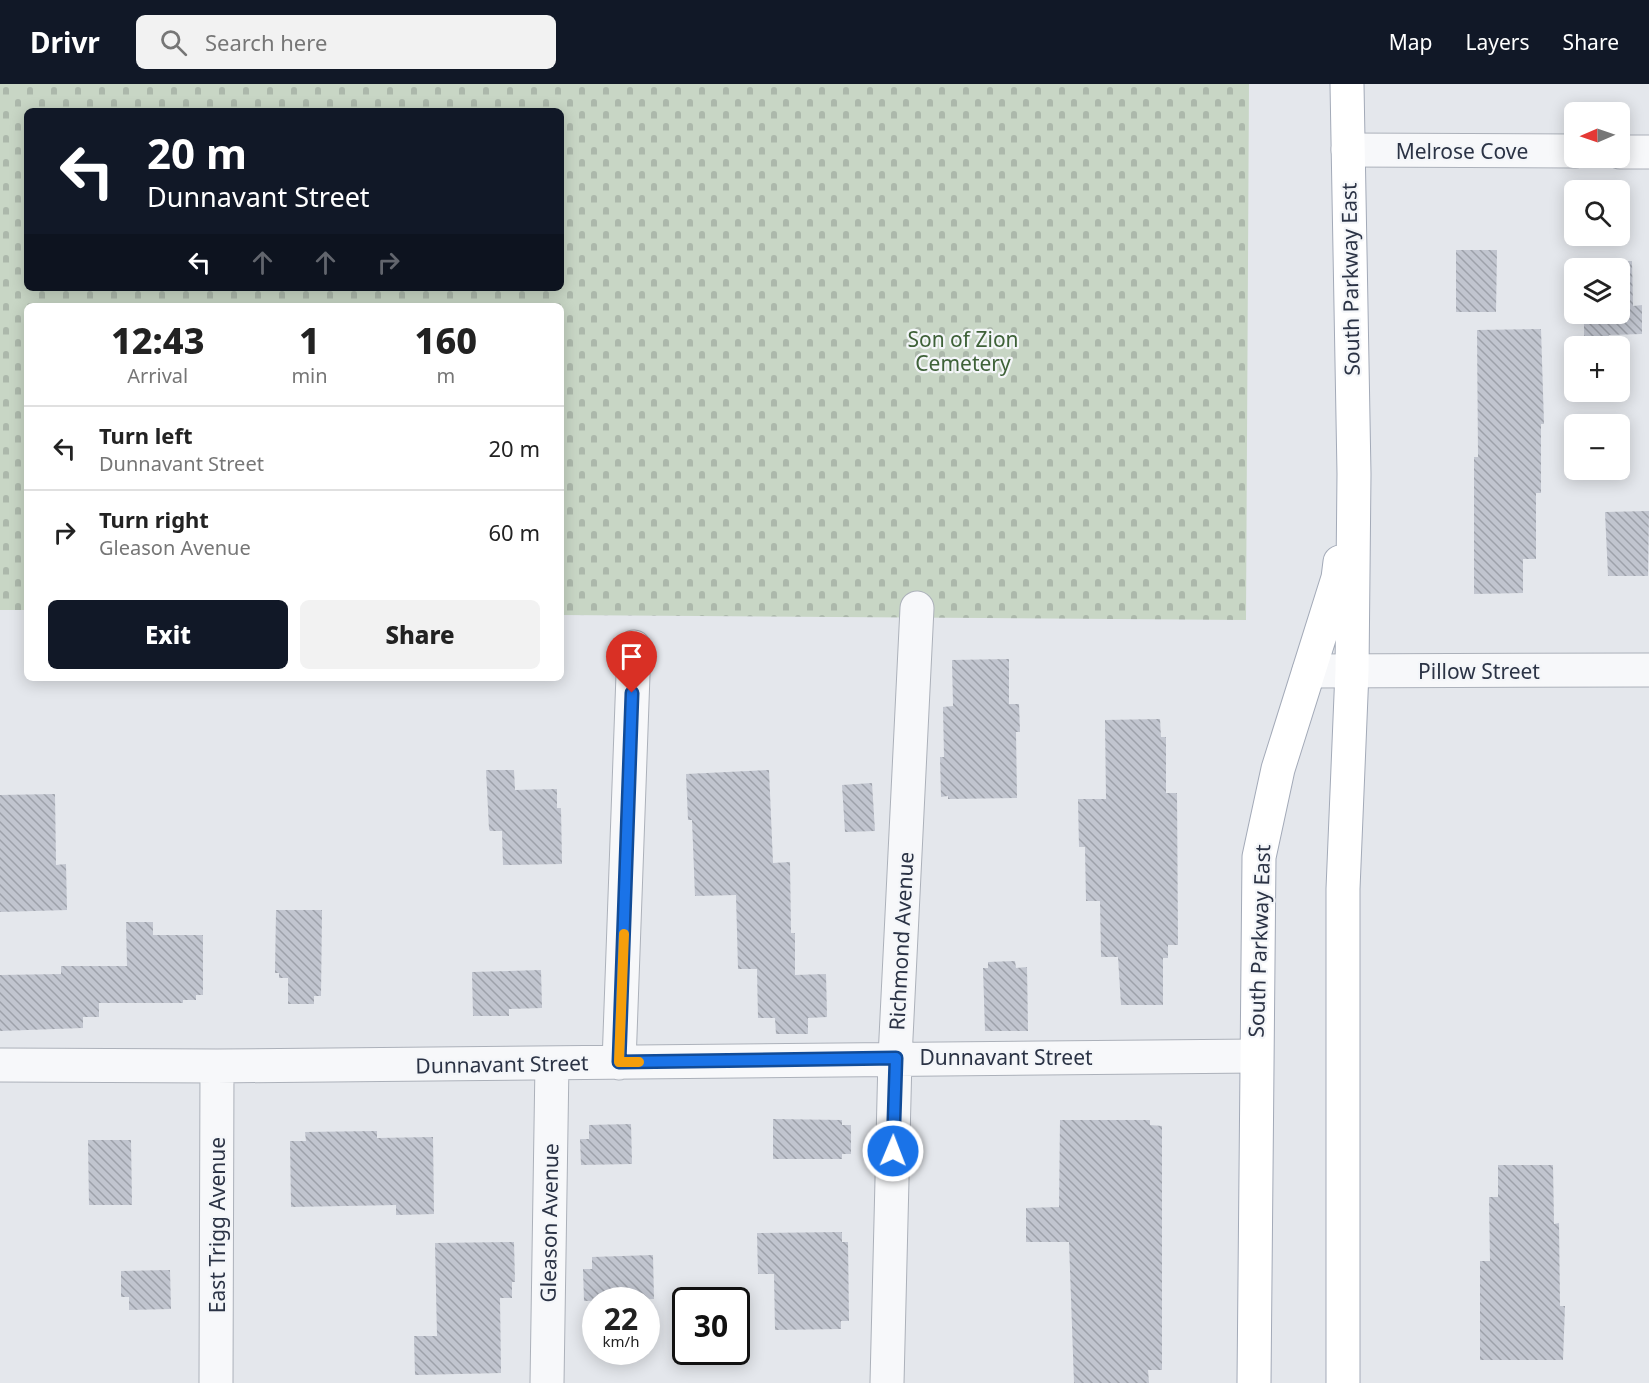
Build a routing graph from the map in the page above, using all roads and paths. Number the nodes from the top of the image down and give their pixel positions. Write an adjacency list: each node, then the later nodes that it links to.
1 (1347, 84): 2 (main road, South Parkway East)
2 (1348, 150): 3 (street, Melrose Cove); 6 (main road, South Parkway East)
3 (1564, 151)
4 (1630, 152): 5 (street)
5 (1649, 152)
6 (1354, 474): 10 (main road, South Parkway East); 11 (main road, South Parkway East)
7 (917, 608): 13 (street, Richmond Avenue)
8 (634, 646): 14 (street)
9 (1649, 670): 11 (street, Pillow Street)
10 (1309, 671): 11 (street, Pillow Street); 12 (main road, South Parkway East)
11 (1352, 671): 22 (main road, South Parkway East)
12 (1256, 1056): 13 (street, Dunnavant Street); 21 (main road, South Parkway East)
13 (896, 1058): 14 (street, Dunnavant Street); 20 (street, Richmond Avenue)
14 (619, 1062): 15 (street, Dunnavant Street)
15 (552, 1063): 17 (street, Dunnavant Street); 19 (street, Gleason Avenue)
16 (0, 1065): 17 (street, Dunnavant Street)
17 (217, 1066): 18 (street, East Trigg Avenue)
18 (216, 1383)
19 (547, 1383)
20 (887, 1383)
21 (1254, 1383)
22 (1343, 1383)

